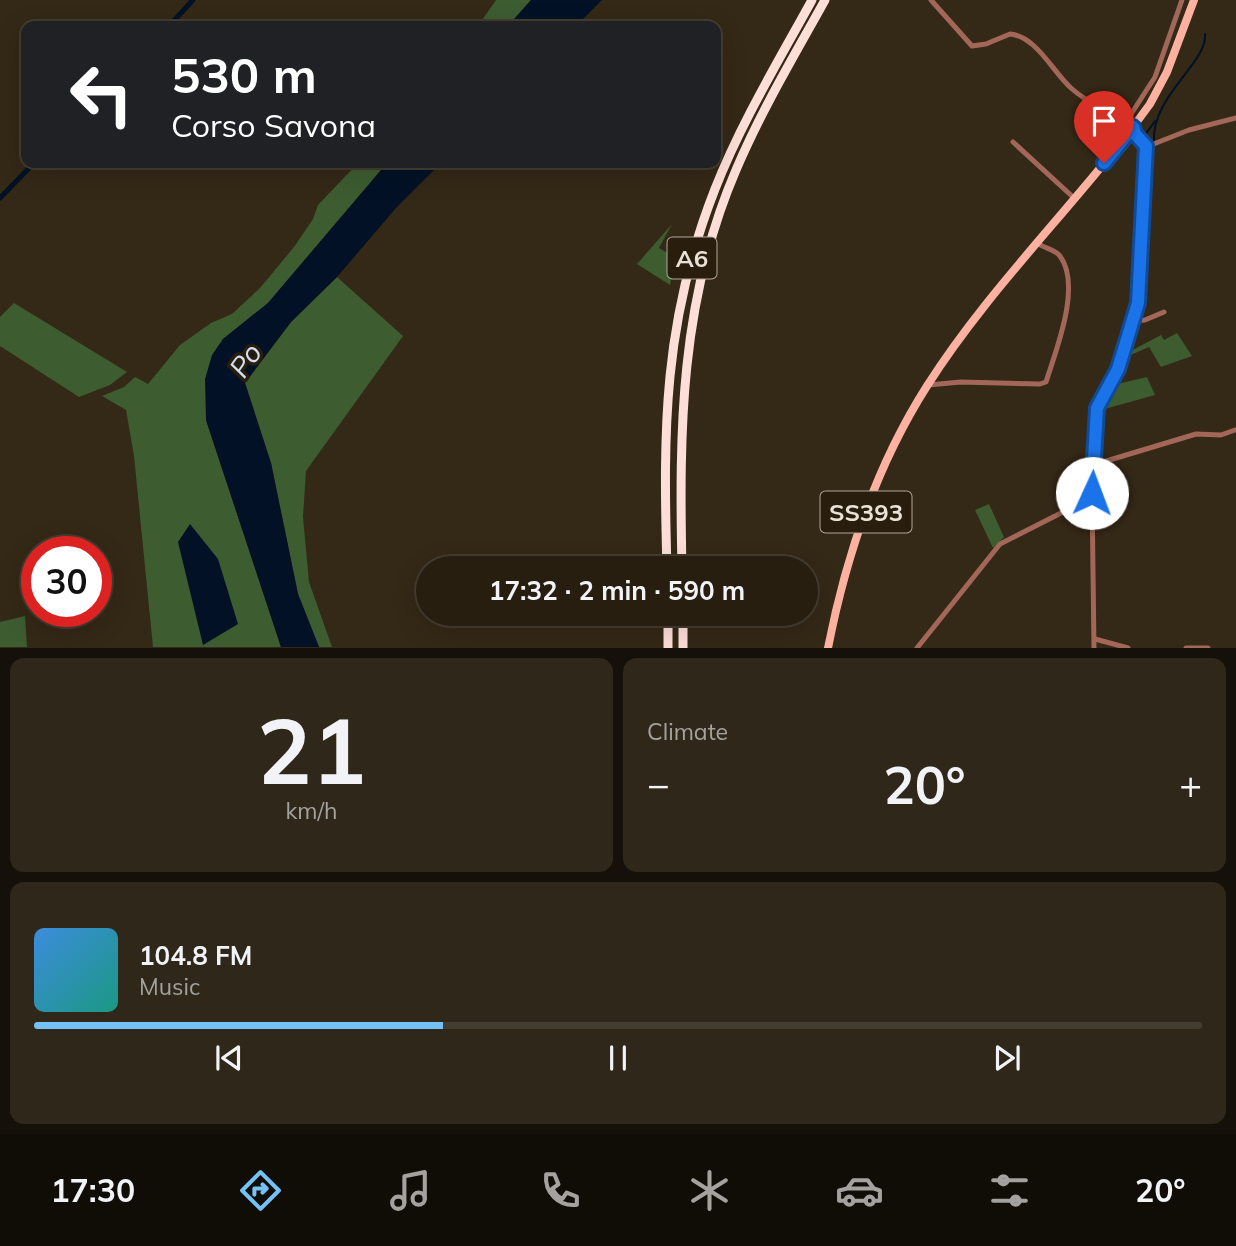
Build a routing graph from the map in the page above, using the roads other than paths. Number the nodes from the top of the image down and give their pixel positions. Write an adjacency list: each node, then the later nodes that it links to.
1 (812, 0): 18 (highway, A6)
2 (825, 0): 19 (highway, A6)
3 (931, 0): 7 (street)
4 (1182, 0): 7 (street)
5 (1195, 0): 7 (main road, SS393)
6 (1236, 118): 9 (street)
7 (1129, 125): 9 (street); 10 (main road, SS393)
8 (1013, 142): 10 (street)
9 (1152, 144): 13 (street)
10 (1074, 198): 11 (main road, SS393)
11 (1037, 243): 14 (main road, SS393); 14 (street)
12 (1164, 312): 13 (street)
13 (1132, 321): 16 (street)
14 (928, 385): 25 (main road, SS393)
15 (1235, 430): 16 (street)
16 (1093, 465): 17 (street)
17 (1092, 493): 22 (street); 26 (street)
18 (667, 556)
19 (682, 556)
20 (668, 626): 23 (highway)
21 (682, 626): 24 (highway)
22 (1095, 639): 27 (street); 28 (street)
23 (668, 648)
24 (682, 648)
25 (828, 648)
26 (917, 648)
27 (1094, 648)
28 (1128, 648)
29 (1186, 648): 30 (street)
30 (1208, 648)

